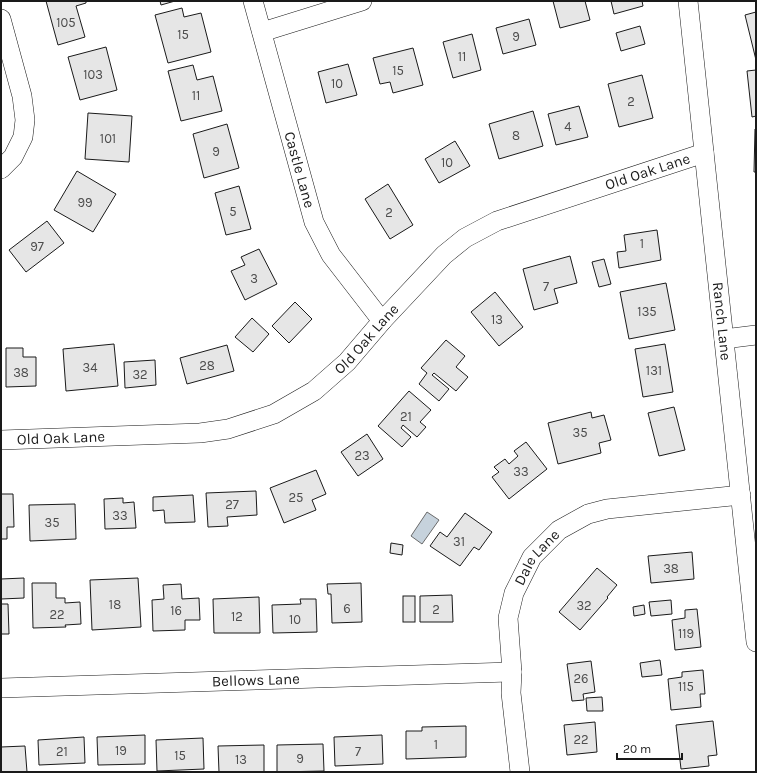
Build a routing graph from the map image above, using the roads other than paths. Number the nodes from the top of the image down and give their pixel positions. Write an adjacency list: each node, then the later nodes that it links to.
1 (253, 1): 5 (street, Castle Lane)
2 (362, 1): 5 (street)
3 (688, 1): 6 (street, Ranch Lane)
4 (1, 19): 7 (street)
5 (262, 32): 8 (street, Castle Lane)
6 (704, 153): 8 (street, Old Oak Lane); 10 (street, Ranch Lane)
7 (1, 169)
8 (382, 320): 11 (street, Old Oak Lane)
9 (756, 335): 10 (street)
10 (724, 339): 12 (street, Ranch Lane)
11 (1, 440)
12 (740, 495): 13 (street, Ranch Lane); 14 (street, Dale Lane)
13 (756, 642)
14 (512, 672): 15 (street, Bellows Lane); 16 (street, Dale Lane)
15 (1, 688)
16 (520, 772)

